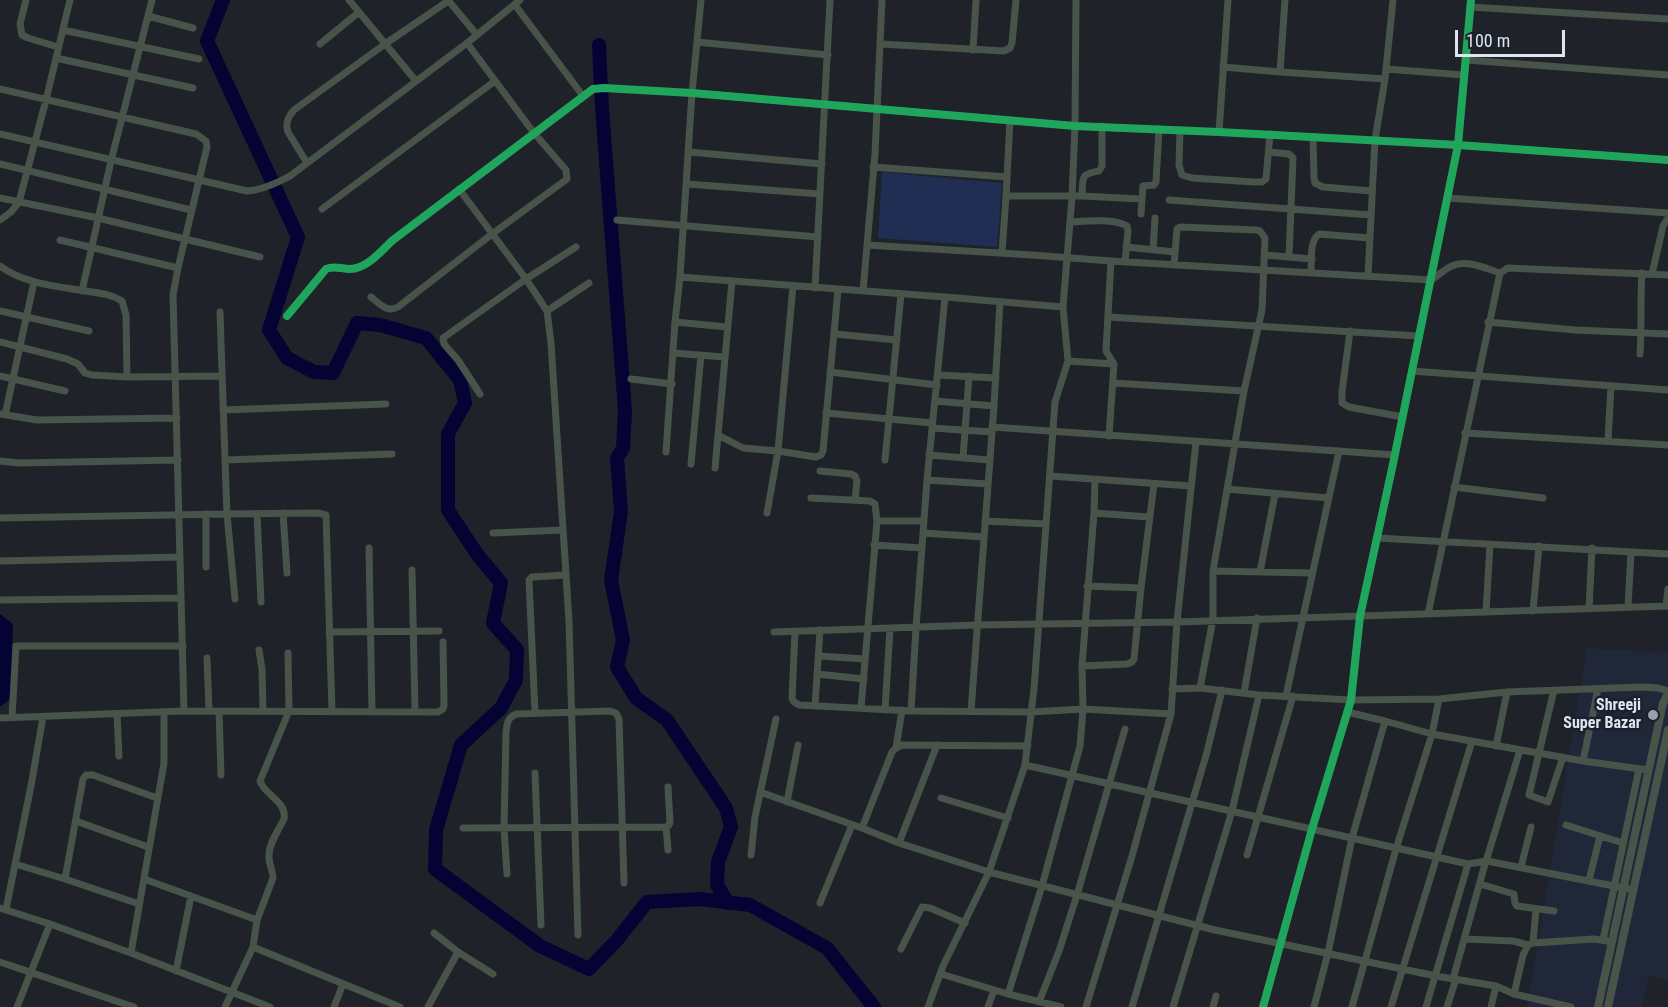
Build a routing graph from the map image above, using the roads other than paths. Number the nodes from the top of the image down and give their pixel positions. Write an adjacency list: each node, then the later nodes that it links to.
1 (26, 0): 30 (street)
2 (70, 0): 22 (street)
3 (152, 0): 19 (street)
4 (349, 0): 18 (street)
5 (448, 0): 23 (street); 27 (street)
6 (701, 0): 24 (street)
7 (820, 0): 8 (street)
8 (830, 0): 32 (street)
9 (882, 0): 28 (street)
10 (976, 0): 31 (street)
11 (1016, 0): 31 (street)
12 (1076, 0): 54 (street)
13 (1228, 0): 36 (street)
14 (1285, 0): 38 (street)
15 (1393, 0): 37 (street)
16 (518, 3): 23 (street); 48 (street)
17 (1470, 4): 20 (street); 35 (street)
18 (359, 12): 26 (street); 27 (street)
19 (148, 16): 21 (street); 29 (street)
20 (1668, 18)
21 (193, 28)
22 (63, 30): 29 (street); 30 (street)
23 (477, 35): 25 (street)
24 (697, 42): 32 (street); 47 (street)
25 (467, 43): 43 (street); 44 (street)
26 (320, 44)
27 (385, 44): 43 (street); 70 (street)
28 (880, 44): 31 (street); 51 (street)
29 (140, 46): 34 (street); 39 (street)
30 (58, 47): 33 (street)
31 (973, 50)
32 (828, 55): 50 (street)
33 (56, 58): 39 (street); 49 (street)
34 (199, 59)
35 (1466, 60): 40 (street); 41 (street)
36 (1223, 67): 38 (street); 58 (street)
37 (1386, 69): 40 (street); 42 (street)
38 (1280, 72): 42 (street)
39 (133, 75): 45 (street); 52 (street)
40 (1464, 75): 65 (street)
41 (1668, 75)
42 (1385, 79): 63 (street)
43 (416, 81): 70 (street)
44 (495, 81): 60 (street); 90 (street)
45 (193, 88)
46 (0, 89): 49 (street)
47 (692, 93): 48 (street); 50 (street); 67 (street)
48 (583, 96): 60 (street)
49 (46, 100): 52 (street); 64 (street)
50 (825, 105): 51 (street); 72 (street)
51 (877, 108): 53 (street); 73 (street)
52 (122, 117): 68 (street); 76 (street)
53 (1010, 120): 54 (street); 75 (street)
54 (1075, 126): 55 (street); 84 (street)
55 (1102, 126): 56 (street); 83 (street)
56 (1159, 129): 57 (street); 87 (street)
57 (1180, 130): 58 (street); 66 (street)
58 (1219, 132): 61 (street)
59 (0, 134): 64 (street)
60 (534, 134): 79 (street); 103 (street)
61 (1270, 134): 62 (street); 66 (street)
62 (1313, 137): 63 (street); 80 (street)
63 (1376, 140): 65 (street); 80 (street)
64 (34, 143): 68 (street); 74 (street)
65 (1458, 145): 69 (street); 86 (street)
66 (1269, 152): 91 (street)
67 (689, 153): 72 (street); 77 (street)
68 (111, 160): 76 (street); 78 (street)
69 (1668, 160)
70 (307, 163): 76 (street)
71 (0, 164): 74 (street)
72 (822, 164): 81 (street)
73 (873, 167): 75 (street); 108 (street)
74 (27, 170): 78 (street); 89 (street)
75 (1007, 177): 82 (street)
76 (200, 181): 92 (street)
77 (687, 184): 81 (street); 102 (street)
78 (105, 188): 92 (street); 96 (street)
79 (459, 189): 103 (street); 152 (street)
80 (1372, 191): 95 (street)
81 (820, 194): 104 (street)
82 (1006, 196): 84 (street); 114 (street)
83 (1082, 196): 84 (street); 87 (street)
84 (1072, 197): 101 (street)
85 (0, 198): 89 (street)
86 (1448, 198): 93 (street); 134 (street)
87 (1141, 200): 94 (street)
88 (1170, 200): 91 (street)
89 (19, 202): 96 (street); 99 (street)
90 (322, 209)
91 (1291, 209): 95 (street); 117 (street)
92 (191, 210): 107 (street)
93 (1668, 213)
94 (1141, 214)
95 (1371, 215): 105 (street)
96 (98, 218): 107 (street); 109 (street)
97 (1155, 218): 112 (street)
98 (1668, 218): 129 (street)
99 (0, 220)
100 (617, 220): 102 (street)
101 (1070, 222): 111 (street); 118 (street)
102 (684, 226): 104 (street); 132 (street)
103 (492, 234): 133 (street); 144 (street)
104 (818, 237): 139 (street)
105 (1370, 238): 119 (street); 131 (street)
106 (60, 240): 109 (street)
107 (185, 240): 116 (street); 124 (street)
108 (867, 245): 114 (street); 142 (street)
109 (92, 247): 124 (street); 141 (street)
110 (576, 247): 133 (street)
111 (1126, 247): 112 (street); 121 (street)
112 (1153, 250): 113 (street)
113 (1175, 252): 115 (street); 122 (street)
114 (1002, 253): 118 (street)
115 (1265, 255): 117 (street); 125 (street)
116 (260, 257)
117 (1288, 257): 119 (street)
118 (1066, 258): 120 (street); 147 (street)
119 (1312, 259): 126 (street)
120 (1111, 261): 121 (street); 153 (street)
121 (1125, 262): 122 (street)
122 (1174, 265): 125 (street)
123 (0, 266): 136 (street)
124 (178, 268): 181 (street)
125 (1265, 270): 126 (street); 156 (street)
126 (1311, 273): 131 (street)
127 (1500, 273): 128 (street); 134 (street); 155 (street)
128 (1642, 273): 129 (street); 160 (street)
129 (1652, 274): 130 (street)
130 (1668, 275)
131 (1368, 276): 134 (street)
132 (680, 277): 135 (street); 154 (street)
133 (526, 279): 149 (street); 193 (street)
134 (1431, 280): 163 (street)
135 (732, 281): 138 (street); 157 (street)
136 (34, 282): 141 (street); 151 (street)
137 (589, 283): 149 (street)
138 (793, 286): 139 (street); 215 (street)
139 (815, 288): 140 (street)
140 (838, 290): 142 (street); 161 (street)
141 (82, 291): 180 (street)
142 (863, 291): 143 (street)
143 (901, 294): 145 (street); 164 (street)
144 (372, 297)
145 (945, 297): 146 (street); 175 (street)
146 (1000, 302): 147 (street); 182 (street)
147 (1063, 307): 171 (street)
148 (0, 311): 151 (street)
149 (548, 311): 256 (street)
150 (220, 312): 177 (street)
151 (27, 316): 158 (street); 166 (street)
152 (287, 316)
153 (1108, 317): 156 (street); 172 (street)
154 (675, 322): 157 (street); 167 (street)
155 (1488, 322): 160 (street); 179 (street)
156 (1259, 326): 159 (street); 192 (street)
157 (727, 327): 170 (street)
158 (89, 331)
159 (1350, 332): 163 (street); 201 (street)
160 (1641, 333): 162 (street); 168 (street)
161 (835, 334): 164 (street); 174 (street)
162 (1668, 334)
163 (1419, 336): 173 (street)
164 (897, 340): 185 (street)
165 (0, 342): 166 (street)
166 (20, 347): 180 (street); 183 (street)
167 (673, 353): 169 (street); 187 (street)
168 (1640, 354)
169 (701, 356): 170 (street); 227 (street)
170 (724, 357): 209 (street)
171 (1068, 361): 172 (street); 207 (street)
172 (1114, 364): 186 (street)
173 (1412, 370): 179 (street); 201 (street)
174 (830, 372): 185 (street); 199 (street)
175 (938, 375): 178 (street); 188 (street)
176 (0, 376): 183 (street)
177 (222, 376): 181 (street); 198 (street)
178 (969, 376): 182 (street); 196 (street)
179 (1477, 376): 189 (street); 208 (street)
180 (127, 377): 181 (street)
181 (176, 377): 202 (street)
182 (996, 378): 197 (street)
183 (13, 379): 191 (street); 200 (street)
184 (631, 380): 187 (street)
185 (894, 381): 188 (street); 203 (street)
186 (1113, 383): 192 (street); 210 (street)
187 (672, 384): 217 (street)
188 (937, 385): 194 (street)
189 (1611, 386): 190 (street); 211 (street)
190 (1668, 390)
191 (65, 391)
192 (1244, 391): 213 (street)
193 (480, 394)
194 (935, 401): 196 (street); 204 (street)
195 (386, 404): 198 (street)
196 (967, 404): 197 (street); 205 (street)
197 (994, 406): 206 (street)
198 (223, 410): 223 (street)
199 (826, 413): 203 (street); 215 (street)
200 (3, 415): 202 (street)
201 (1403, 417): 219 (street)
202 (177, 418): 222 (street)
203 (889, 419): 204 (street); 224 (street)
204 (932, 425): 205 (street); 220 (street)
205 (965, 430): 206 (street); 221 (street)
206 (992, 430): 207 (street); 225 (street)
207 (1053, 432): 210 (street); 230 (street)
208 (1466, 433): 211 (street); 236 (street)
209 (718, 435): 215 (street); 228 (street)
210 (1109, 436): 212 (street)
211 (1608, 441): 214 (street)
212 (1196, 442): 213 (street); 235 (street)
213 (1236, 444): 216 (street); 237 (street)
214 (1668, 445)
215 (778, 451): 244 (street)
216 (1339, 451): 219 (street); 240 (street)
217 (666, 452)
218 (392, 454): 223 (street)
219 (1395, 455): 260 (street)
220 (929, 456): 221 (street); 231 (street)
221 (963, 458): 225 (street)
222 (178, 460): 226 (street); 249 (street)
223 (225, 460): 247 (street)
224 (885, 460)
225 (989, 460): 233 (street)
226 (0, 461)
227 (691, 464)
228 (715, 468)
229 (820, 471): 242 (street)
230 (1050, 476): 232 (street); 255 (street)
231 (927, 480): 233 (street); 253 (street)
232 (1095, 480): 234 (street); 245 (street)
233 (988, 484): 254 (street)
234 (1154, 484): 235 (street); 250 (street)
235 (1191, 486): 298 (street)
236 (1454, 487): 241 (street); 261 (street)
237 (1227, 489): 238 (street); 274 (street)
238 (1275, 494): 240 (street); 275 (street)
239 (811, 498): 242 (street)
240 (1328, 498): 277 (street)
241 (1543, 498)
242 (855, 500): 252 (street)
243 (283, 513): 248 (street); 276 (street); 307 (street)
244 (767, 513)
245 (1094, 513): 250 (street); 279 (street)
246 (206, 514): 247 (street); 249 (street); 272 (street)
247 (227, 514): 248 (street); 283 (street)
248 (257, 514): 285 (street)
249 (179, 515): 251 (street); 270 (street)
250 (1149, 517): 280 (street)
251 (0, 518)
252 (876, 521): 253 (street); 263 (street)
253 (924, 521): 258 (street)
254 (985, 521): 255 (street); 259 (street)
255 (1046, 524): 299 (street)
256 (563, 530): 257 (street); 278 (street)
257 (493, 533)
258 (923, 533): 259 (street); 266 (street)
259 (984, 537): 300 (street)
260 (1377, 538): 261 (street); 292 (street)
261 (1442, 541): 262 (street); 291 (street)
262 (1491, 544): 264 (street); 290 (street)
263 (874, 545): 266 (street); 302 (street)
264 (1539, 546): 267 (street); 289 (street)
265 (369, 548): 308 (street)
266 (922, 548): 301 (street)
267 (1592, 548): 268 (street); 288 (street)
268 (1631, 552): 269 (street); 287 (street)
269 (1668, 554)
270 (180, 557): 271 (street); 282 (street)
271 (0, 561)
272 (206, 567)
273 (412, 570): 305 (street)
274 (1213, 571): 275 (street); 295 (street)
275 (1260, 572): 277 (street)
276 (287, 573)
277 (1311, 573): 293 (street)
278 (566, 575): 349 (street); 352 (street)
279 (1088, 586): 280 (street); 297 (street)
280 (1141, 588): 296 (street)
281 (1668, 589): 286 (street)
282 (181, 598): 284 (street); 312 (street)
283 (235, 599)
284 (0, 600)
285 (261, 602)
286 (1667, 606): 287 (street)
287 (1628, 607): 288 (street)
288 (1589, 609): 289 (street)
289 (1533, 610): 290 (street)
290 (1486, 612): 291 (street)
291 (1428, 614): 292 (street)
292 (1360, 616): 293 (street); 332 (street)
293 (1302, 617): 294 (street); 330 (street)
294 (1257, 618): 295 (street); 327 (street)
295 (1213, 619): 298 (street); 322 (street)
296 (1139, 621): 297 (street); 298 (street); 318 (street)
297 (1085, 622): 299 (street); 318 (street)
298 (1177, 622): 321 (street)
299 (1039, 623): 300 (street); 350 (street)
300 (977, 625): 301 (street); 347 (street)
301 (916, 628): 303 (street); 346 (street)
302 (867, 629): 303 (street); 304 (street); 317 (street)
303 (890, 629): 336 (street)
304 (820, 630): 310 (street); 315 (street)
305 (414, 631): 306 (street); 308 (street); 345 (street)
306 (439, 631)
307 (329, 632): 308 (street); 343 (street)
308 (372, 632): 344 (street)
309 (774, 632): 310 (street)
310 (795, 632): 333 (street)
311 (443, 642): 345 (street)
312 (183, 645): 338 (street); 355 (street)
313 (259, 650): 341 (street)
314 (288, 653): 342 (street)
315 (819, 656): 317 (street); 319 (street)
316 (207, 658): 339 (street)
317 (865, 659): 320 (street)
318 (1082, 666): 335 (street)
319 (817, 674): 320 (street); 333 (street)
320 (864, 679): 334 (street)
321 (1172, 688): 322 (street); 354 (street)
322 (1200, 688): 324 (street)
323 (1598, 688): 325 (street); 328 (street); 373 (street)
324 (1222, 690): 327 (street); 386 (street)
325 (1554, 690): 326 (street); 370 (street)
326 (1507, 692): 331 (street); 367 (street)
327 (1244, 693): 329 (street)
328 (1668, 693): 375 (street)
329 (1259, 695): 330 (street); 387 (street)
330 (1289, 696): 332 (street); 389 (street)
331 (1439, 699): 332 (street); 362 (street)
332 (1351, 700): 351 (street)
333 (815, 706): 334 (street)
334 (861, 708): 336 (street)
335 (1083, 709): 350 (street); 354 (street); 378 (street)
336 (885, 710): 337 (street)
337 (902, 710): 346 (street); 368 (street)
338 (184, 711): 339 (street); 348 (street)
339 (209, 711): 340 (street)
340 (219, 711): 341 (street); 377 (street)
341 (263, 711): 342 (street)
342 (289, 711): 343 (street); 435 (street)
343 (332, 711): 344 (street)
344 (372, 711): 345 (street)
345 (415, 711)
346 (911, 711): 347 (street)
347 (971, 711): 350 (street)
348 (164, 712): 353 (street); 383 (street)
349 (572, 712): 352 (street); 397 (street); 398 (street)
350 (1031, 712): 366 (street)
351 (1347, 712): 359 (street); 401 (street)
352 (535, 713): 395 (street)
353 (117, 714): 356 (street); 371 (street)
354 (1171, 714): 382 (street)
355 (12, 717): 356 (street); 357 (street)
356 (43, 717): 413 (street)
357 (0, 718)
358 (776, 719): 381 (street)
359 (1385, 721): 362 (street); 403 (street)
360 (1125, 729): 379 (street)
361 (1668, 730): 425 (street)
362 (1432, 734): 363 (street); 407 (street)
363 (1472, 741): 367 (street); 411 (street)
364 (798, 745): 385 (street)
365 (937, 745): 366 (street); 368 (street); 404 (street)
366 (1028, 746): 374 (street)
367 (1496, 746): 369 (street)
368 (896, 748): 399 (street)
369 (1520, 750): 370 (street); 412 (street)
370 (1539, 753): 372 (street); 372 (street)
371 (119, 756)
372 (1563, 757): 373 (street)
373 (1583, 761): 375 (street)
374 (1025, 765): 378 (street); 388 (street)
375 (1643, 770): 405 (street); 424 (street)
376 (535, 773): 396 (street)
377 (221, 775)
378 (1073, 776): 379 (street); 423 (street)
379 (1108, 783): 382 (street); 426 (street)
380 (668, 787): 393 (street)
381 (760, 792): 385 (street); 409 (street)
382 (1149, 793): 386 (street); 430 (street)
383 (157, 798): 390 (street); 406 (street)
384 (941, 798): 388 (street)
385 (787, 802): 391 (street)
386 (1192, 802): 387 (street); 434 (street)
387 (1232, 811): 389 (street); 439 (street)
388 (1008, 818): 416 (street)
389 (1259, 818): 401 (street); 410 (street)
390 (76, 821): 406 (street); 418 (street)
391 (852, 825): 399 (street); 428 (street)
392 (1566, 825): 402 (street)
393 (666, 827): 398 (street); 408 (street)
394 (463, 828): 395 (street)
395 (504, 828): 396 (street); 417 (street)
396 (538, 828): 397 (street); 438 (street)
397 (576, 828): 398 (street); 441 (street)
398 (623, 828): 421 (street)
399 (862, 828): 404 (street)
400 (1531, 828): 415 (street)
401 (1312, 829): 403 (street); 444 (street)
402 (1600, 837): 405 (street); 420 (street)
403 (1352, 838): 407 (street); 450 (street)
404 (899, 843): 416 (street)
405 (1623, 843): 424 (street)
406 (148, 847): 419 (street)
407 (1396, 849): 411 (street); 451 (street)
408 (668, 850)
409 (751, 855)
410 (1247, 855)
411 (1436, 857): 414 (street); 453 (street)
412 (1487, 861): 414 (street); 415 (street); 422 (street)
413 (15, 864): 418 (street); 431 (street)
414 (1468, 864): 458 (street)
415 (1521, 867): 420 (street)
416 (989, 872): 423 (street); 436 (street)
417 (507, 874)
418 (65, 879): 429 (street)
419 (144, 879): 427 (street); 429 (street)
420 (1588, 880): 424 (street)
421 (624, 883)
422 (1480, 884): 432 (street); 442 (street)
423 (1042, 886): 426 (street); 464 (street)
424 (1619, 887): 425 (street); 443 (street)
425 (1634, 890): 494 (street)
426 (1077, 895): 430 (street); 468 (street)
427 (191, 896): 435 (street); 455 (street)
428 (820, 903)
429 (138, 904): 449 (street)
430 (1117, 904): 434 (street); 480 (street)
431 (3, 909): 437 (street)
432 (1536, 909): 433 (street); 445 (street)
433 (1554, 911)
434 (1159, 915): 439 (street); 481 (street)
435 (257, 920): 446 (street)
436 (965, 923): 447 (street); 457 (street)
437 (50, 924): 449 (street); 454 (street)
438 (541, 925)
439 (1198, 925): 444 (street); 482 (street)
440 (434, 933): 448 (street)
441 (578, 935)
442 (1465, 939): 445 (street); 459 (street)
443 (1608, 941): 445 (street); 493 (street)
444 (1279, 943): 450 (street); 484 (street)
445 (1530, 944): 465 (street)
446 (253, 947): 460 (street); 463 (street)
447 (901, 950)
448 (458, 952): 456 (street); 476 (street)
449 (130, 953): 455 (street)
450 (1328, 953): 451 (street); 485 (street)
451 (1365, 960): 453 (street); 486 (street)
452 (0, 962): 454 (street)
453 (1401, 969): 458 (street); 487 (street)
454 (31, 971): 469 (street); 470 (street)
455 (176, 971): 463 (street)
456 (493, 974)
457 (941, 974): 462 (street); 477 (street)
458 (1436, 976): 459 (street); 488 (street)
459 (1455, 979): 461 (street); 489 (street)
460 (343, 984): 474 (street); 475 (street)
461 (1496, 986): 465 (street); 490 (street)
462 (994, 990): 464 (street); 478 (street)
463 (232, 992): 472 (street); 473 (street)
464 (1008, 994): 468 (street)
465 (1514, 994): 467 (street)
466 (1216, 996): 483 (street)
467 (1539, 999): 491 (street); 492 (street)
468 (1036, 1003): 479 (street)
469 (118, 1004): 471 (street)
470 (17, 1007)
471 (134, 1007)
472 (225, 1007)
473 (270, 1007)
474 (334, 1007)
475 (400, 1007)
476 (428, 1007)
477 (928, 1007)
478 (988, 1007)
479 (1061, 1007)
480 (1086, 1007)
481 (1132, 1007)
482 (1173, 1007)
483 (1213, 1007)
484 (1263, 1007)
485 (1314, 1007)
486 (1352, 1007)
487 (1390, 1007)
488 (1426, 1007)
489 (1447, 1007)
490 (1491, 1007)
491 (1537, 1007)
492 (1571, 1007)
493 (1598, 1007)
494 (1608, 1007)

